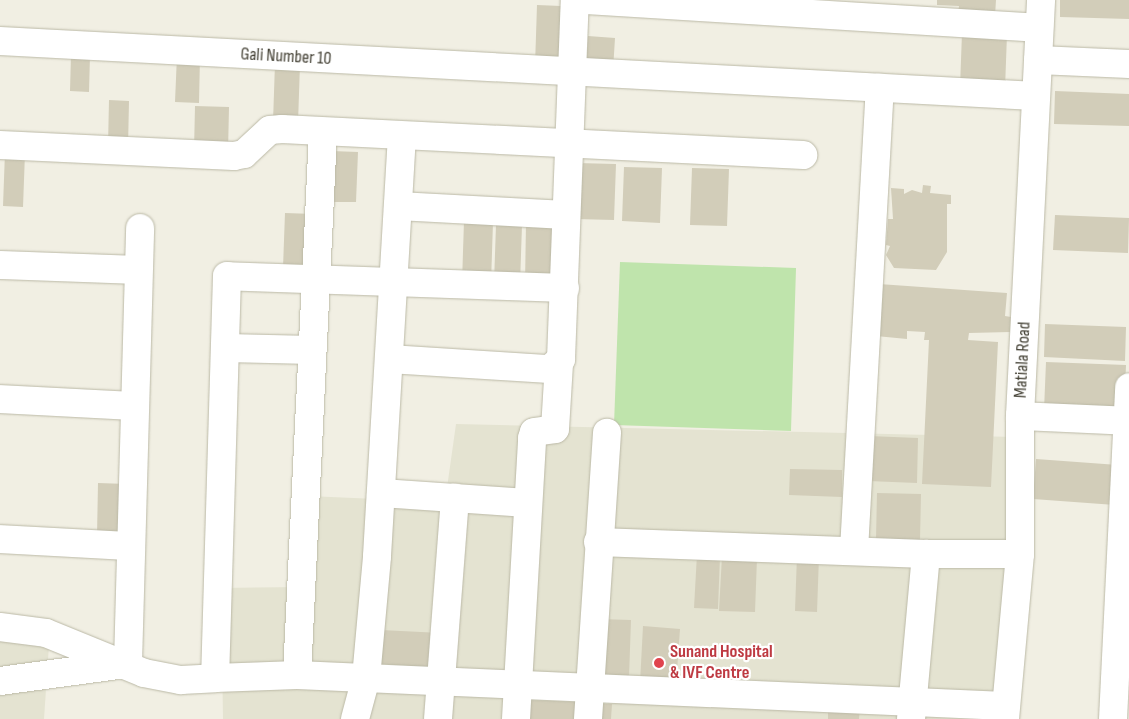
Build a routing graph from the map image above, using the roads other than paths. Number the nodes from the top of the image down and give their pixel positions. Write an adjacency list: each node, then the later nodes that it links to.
1 (575, 0): 8 (street)
2 (584, 0): 4 (street)
3 (1041, 0): 4 (street, Matiala Road)
4 (1040, 28): 6 (street, Matiala Road)
5 (0, 41): 8 (street, Gali Number 10)
6 (1038, 60): 7 (street); 10 (street, Matiala Road)
7 (1129, 64)
8 (571, 72): 9 (street, Gali Number 10); 14 (street)
9 (880, 88): 10 (street, Gali Number 10); 40 (street)
10 (1036, 96): 31 (street, Matiala Road)
11 (323, 134): 12 (street); 13 (street); 21 (street)
12 (402, 138): 14 (street); 16 (street)
13 (0, 145)
14 (568, 146): 15 (street); 17 (street)
15 (803, 155)
16 (398, 206): 17 (street); 22 (street)
17 (566, 216): 23 (street)
18 (140, 228): 20 (street)
19 (0, 265): 20 (street)
20 (138, 270): 30 (street)
21 (315, 279): 22 (street); 24 (street); 25 (street)
22 (393, 282): 23 (street); 26 (street)
23 (565, 288): 27 (street)
24 (226, 348): 25 (street); 46 (street)
25 (312, 350): 45 (street)
26 (389, 359): 27 (street); 34 (street)
27 (559, 364): 36 (street)
28 (1129, 387): 32 (street)
29 (0, 399): 30 (street)
30 (134, 406): 39 (street)
31 (1020, 416): 32 (street); 42 (street, Matiala Road)
32 (1128, 421): 58 (street)
33 (607, 433): 38 (street)
34 (381, 493): 35 (street); 47 (street)
35 (455, 498): 36 (street); 49 (street)
36 (528, 503): 50 (street)
37 (0, 539): 39 (street)
38 (598, 542): 40 (street); 51 (street)
39 (128, 546): 44 (street)
40 (854, 550): 41 (street)
41 (926, 554): 42 (street); 52 (street)
42 (1020, 554): 53 (street, Matiala Road)
43 (0, 627): 44 (street)
44 (128, 663): 46 (street); 48 (street)
45 (297, 674): 46 (street); 47 (street)
46 (215, 678)
47 (366, 678): 49 (street); 54 (street)
48 (0, 681)
49 (441, 682): 50 (street); 55 (street)
50 (517, 685): 51 (street); 56 (street)
51 (592, 688): 52 (street); 57 (street)
52 (911, 710): 53 (street)
53 (1005, 712)
54 (355, 719)
55 (438, 719)
56 (516, 719)
57 (588, 719)
58 (1113, 719)

